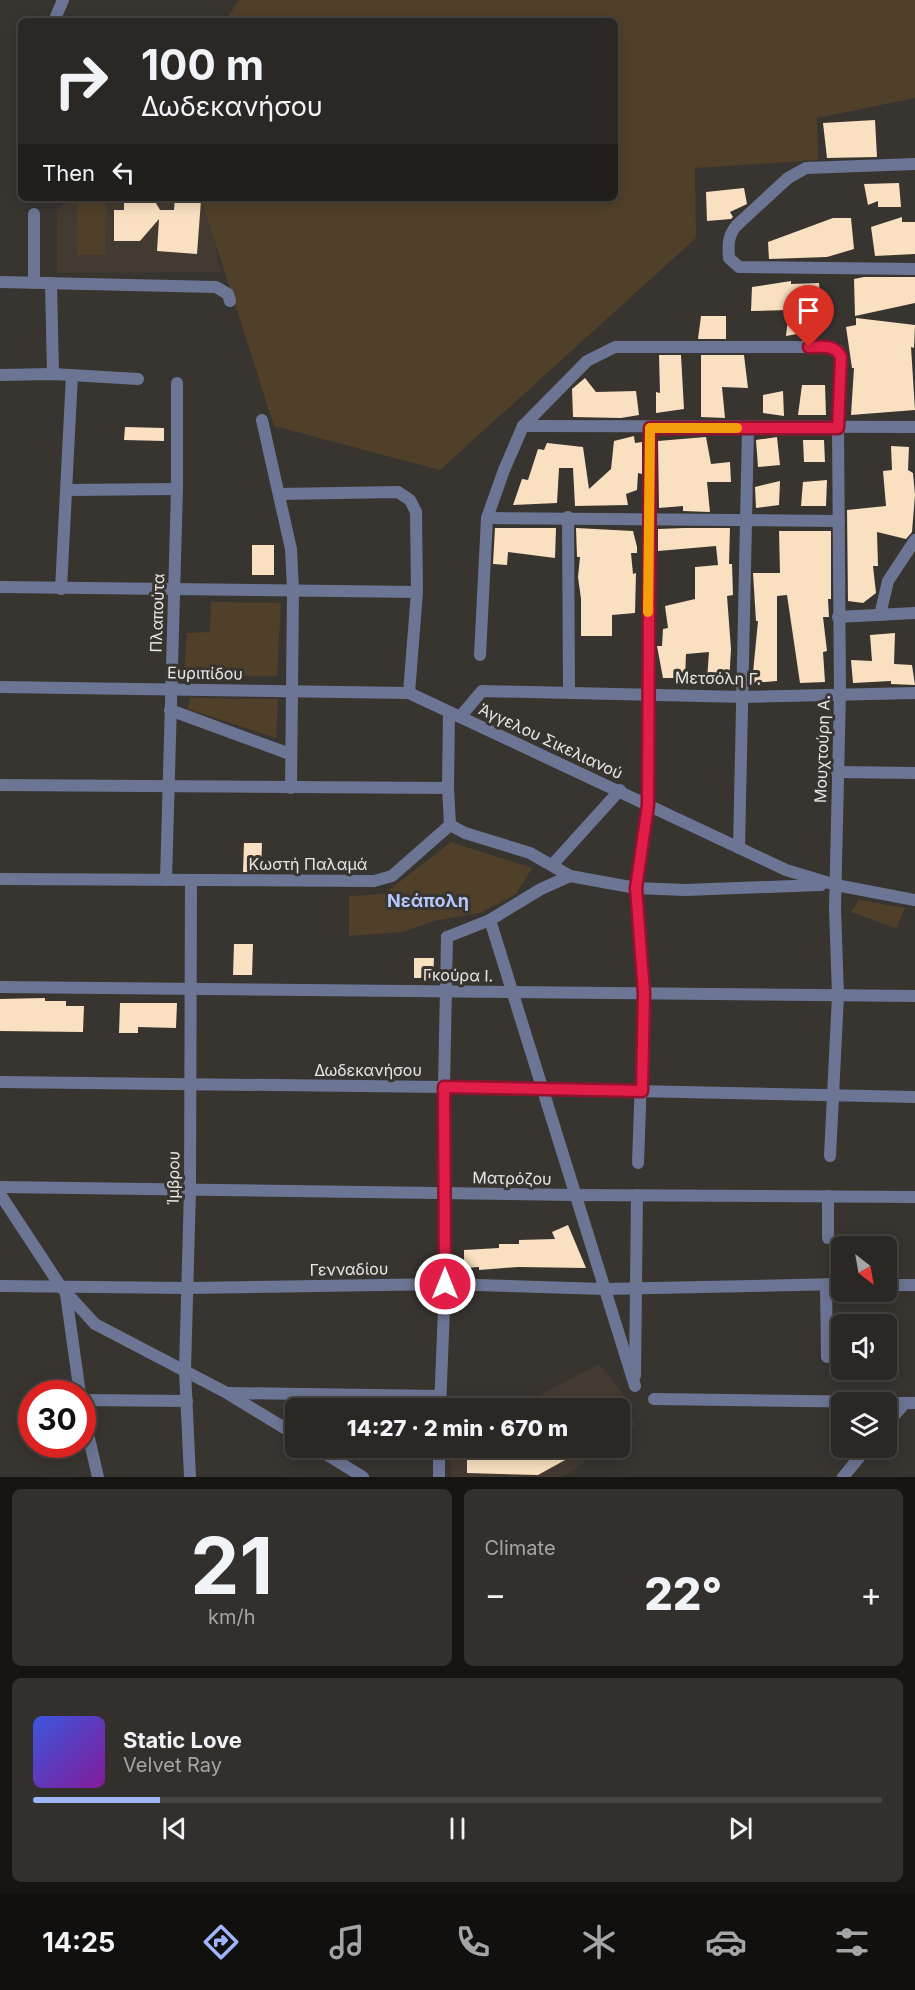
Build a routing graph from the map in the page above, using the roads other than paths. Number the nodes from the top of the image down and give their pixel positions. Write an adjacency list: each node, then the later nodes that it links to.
1 (63, 0): 2 (street)
2 (55, 18)
3 (915, 164): 5 (street)
4 (33, 214): 7 (street)
5 (915, 268)
6 (0, 282): 7 (street)
7 (34, 283): 8 (street)
8 (51, 283): 9 (street); 10 (street)
9 (230, 301)
10 (52, 374): 11 (street); 12 (street)
11 (0, 375)
12 (72, 375): 13 (street); 22 (street)
13 (138, 379)
14 (177, 383): 21 (street, Πλαπούτα)
15 (262, 420): 23 (street)
16 (523, 426): 18 (street); 20 (street, Μουχτούρη Α.); 25 (street)
17 (915, 427): 20 (street)
18 (650, 428): 19 (street); 26 (street)
19 (748, 428): 20 (street); 27 (street)
20 (838, 428): 28 (street, Μουχτούρη Α.)
21 (177, 489): 22 (street); 33 (street, Πλαπούτα)
22 (67, 490): 31 (street)
23 (279, 494): 32 (street); 34 (street)
24 (568, 517): 25 (street); 26 (street); 42 (street)
25 (487, 518): 38 (street)
26 (648, 518): 27 (street); 44 (street)
27 (744, 520): 28 (street); 47 (street)
28 (839, 521): 37 (street, Μουχτούρη Α.)
29 (915, 540): 36 (street)
30 (0, 587): 31 (street)
31 (61, 589): 33 (street)
32 (293, 590): 33 (street); 34 (street); 41 (street)
33 (174, 591): 40 (street, Πλαπούτα)
34 (417, 592): 43 (street)
35 (915, 613): 36 (street)
36 (879, 615): 37 (street)
37 (838, 617): 45 (street, Μουχτούρη Α.)
38 (480, 655)
39 (0, 687): 40 (street, Ευριπίδου)
40 (171, 689): 41 (street, Ευριπίδου); 48 (street, Πλαπούτα)
41 (291, 690): 43 (street, Ευριπίδου); 50 (street)
42 (569, 691): 44 (street, Μετσόλη Γ.); 49 (street, Μετσόλη Γ.)
43 (409, 693): 49 (street, Άγγελου Σικελιανού)
44 (647, 693): 47 (street, Μετσόλη Γ.); 58 (street)
45 (840, 693): 46 (street, Μετσόλη Γ.); 47 (street, Μετσόλη Γ.); 51 (street, Μουχτούρη Α.)
46 (915, 693)
47 (744, 697): 60 (street)
48 (170, 710): 50 (street); 54 (street, Πλαπούτα)
49 (455, 715): 55 (street); 57 (street, Άγγελου Σικελιανού)
50 (290, 754): 56 (street)
51 (837, 772): 52 (street); 66 (street, Μουχτούρη Α.)
52 (915, 773)
53 (0, 785): 54 (street)
54 (168, 788): 56 (street); 64 (street, Πλαπούτα)
55 (448, 788): 56 (street); 59 (street)
56 (291, 789)
57 (620, 790): 58 (street, Άγγελου Σικελιανού); 61 (street)
58 (648, 805): 60 (street, Άγγελου Σικελιανού); 67 (street)
59 (450, 825): 61 (street); 65 (street, Κωστή Παλαμά)
60 (739, 848): 66 (street, Άγγελου Σικελιανού)
61 (553, 864): 62 (street)
62 (570, 876): 67 (street); 69 (street)
63 (0, 879): 64 (street, Κωστή Παλαμά)
64 (166, 880): 65 (street, Κωστή Παλαμά)
65 (191, 880): 71 (street, Ίμβρου)
66 (836, 885): 67 (street); 68 (street, Άγγελου Σικελιανού); 75 (street, Μουχτούρη Α.)
67 (636, 888): 74 (street)
68 (915, 900)
69 (490, 920): 72 (street); 73 (street)
70 (0, 987): 71 (street, Γκούρα Ι.)
71 (190, 989): 72 (street, Γκούρα Ι.); 78 (street, Ίμβρου)
72 (447, 991): 73 (street, Γκούρα Ι.); 79 (street)
73 (512, 992): 74 (street, Γκούρα Ι.); 80 (street)
74 (644, 993): 75 (street, Γκούρα Ι.); 81 (street)
75 (838, 995): 76 (street, Γκούρα Ι.); 82 (street, Μουχτούρη Α.)
76 (915, 996)
77 (0, 1082): 78 (street, Δωδεκανήσου)
78 (191, 1086): 79 (street, Δωδεκανήσου); 87 (street, Ίμβρου)
79 (444, 1087): 80 (street, Δωδεκανήσου); 88 (street)
80 (541, 1088): 81 (street, Δωδεκανήσου); 91 (street)
81 (642, 1091): 82 (street, Δωδεκανήσου); 85 (street)
82 (832, 1094): 83 (street, Δωδεκανήσου); 84 (street, Μουχτούρη Α.)
83 (915, 1096)
84 (830, 1156)
85 (638, 1163)
86 (0, 1186): 87 (street, Ματρόζου)
87 (190, 1190): 88 (street, Ματρόζου); 101 (street, Ίμβρου)
88 (444, 1193): 91 (street, Ματρόζου); 95 (street)
89 (0, 1194): 104 (street)
90 (638, 1195): 91 (street, Ματρόζου); 92 (street, Ματρόζου); 102 (street)
91 (574, 1196): 103 (street)
92 (828, 1196): 93 (street, Ματρόζου); 94 (street)
93 (915, 1197)
94 (828, 1238)
95 (445, 1284): 101 (street, Γενναδίου); 103 (street, Γενναδίου); 110 (street)
96 (826, 1284): 97 (street, Γενναδίου); 102 (street, Γενναδίου); 105 (street)
97 (831, 1284)
98 (897, 1285): 99 (street)
99 (915, 1285)
100 (0, 1286): 104 (street, Γενναδίου)
101 (188, 1288): 104 (street, Γενναδίου); 106 (street, Ίμβρου)
102 (636, 1288): 103 (street, Γενναδίου); 103 (street)
103 (604, 1289)
104 (64, 1290): 106 (street); 107 (street)
105 (827, 1357)
106 (185, 1370): 108 (street); 113 (street, Ίμβρου)
107 (78, 1380)
108 (227, 1393): 109 (street); 117 (street)
109 (345, 1398)
110 (440, 1398)
111 (654, 1399): 114 (street)
112 (96, 1400): 113 (street)
113 (188, 1401): 123 (street, Ίμβρου)
114 (831, 1401)
115 (910, 1403): 116 (street)
116 (897, 1415)
117 (285, 1428)
118 (94, 1458): 122 (street)
119 (332, 1458): 124 (street)
120 (439, 1458): 125 (street)
121 (859, 1458): 126 (street)
122 (98, 1477)
123 (190, 1477)
124 (363, 1477)
125 (439, 1477)
126 (843, 1477)

